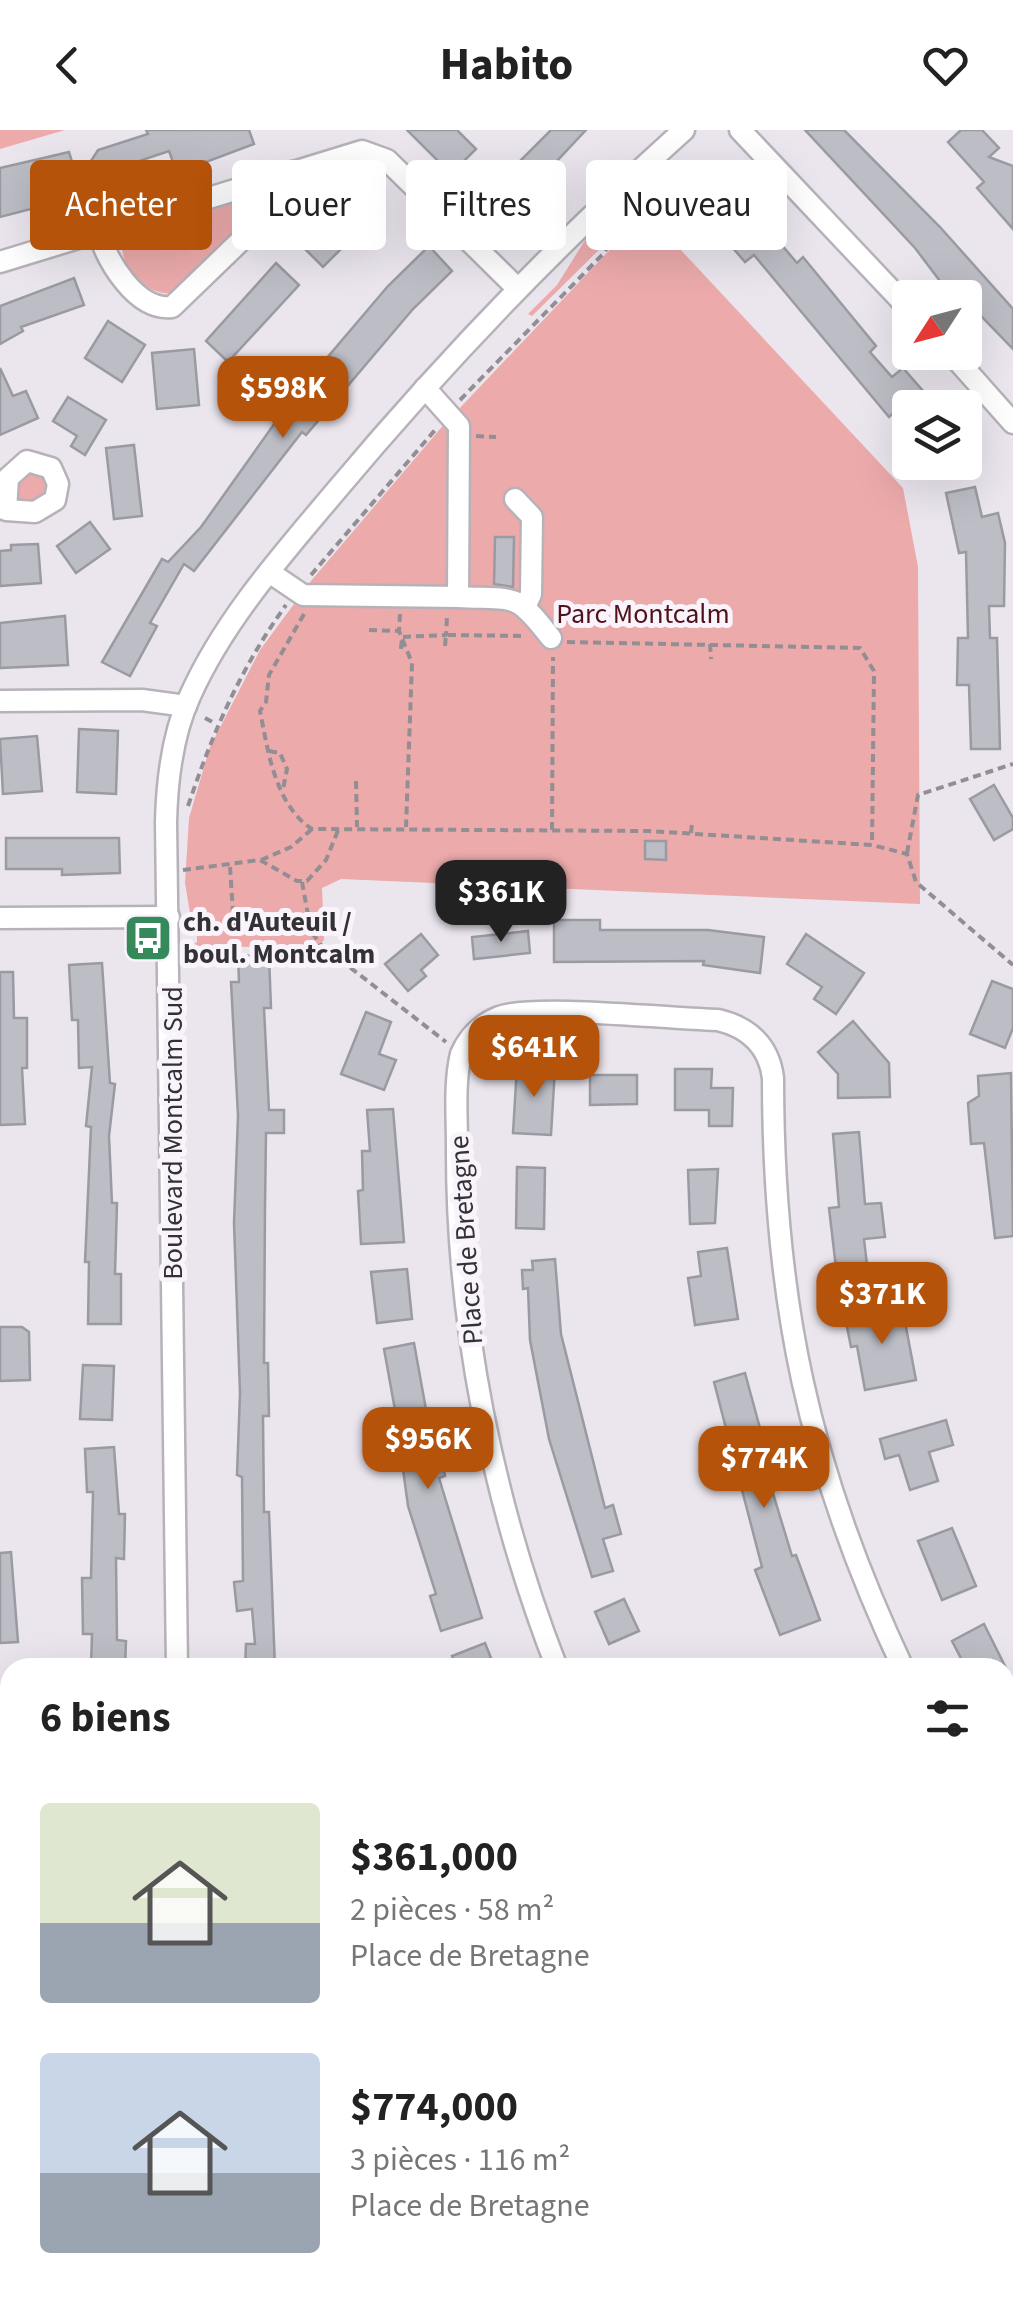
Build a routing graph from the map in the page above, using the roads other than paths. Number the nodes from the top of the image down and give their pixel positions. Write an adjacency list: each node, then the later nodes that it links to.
1 (684, 130): 10 (street, Boulevard Montcalm Sud)
2 (740, 130): 11 (street)
3 (328, 160): 4 (street)
4 (385, 160)
5 (386, 161): 10 (street)
6 (232, 249): 8 (street)
7 (38, 250): 9 (street)
8 (104, 250)
9 (0, 262)
10 (517, 288): 13 (street, Boulevard Montcalm Sud)
11 (892, 291)
12 (966, 370): 14 (street)
13 (425, 388): 16 (street, Boulevard Montcalm Sud); 17 (street)
14 (1013, 423)
15 (514, 499): 18 (street)
16 (269, 572): 17 (street); 21 (street, Boulevard Montcalm Sud)
17 (453, 603): 18 (street)
18 (526, 606): 19 (street)
19 (551, 638)
20 (0, 700): 21 (street)
21 (186, 706): 22 (street, Boulevard Montcalm Sud)
22 (169, 917): 23 (street); 24 (street, Boulevard Montcalm Sud)
23 (0, 918)
24 (176, 1658)
25 (554, 1658): 26 (street, Place de Bretagne)
26 (900, 1658)

